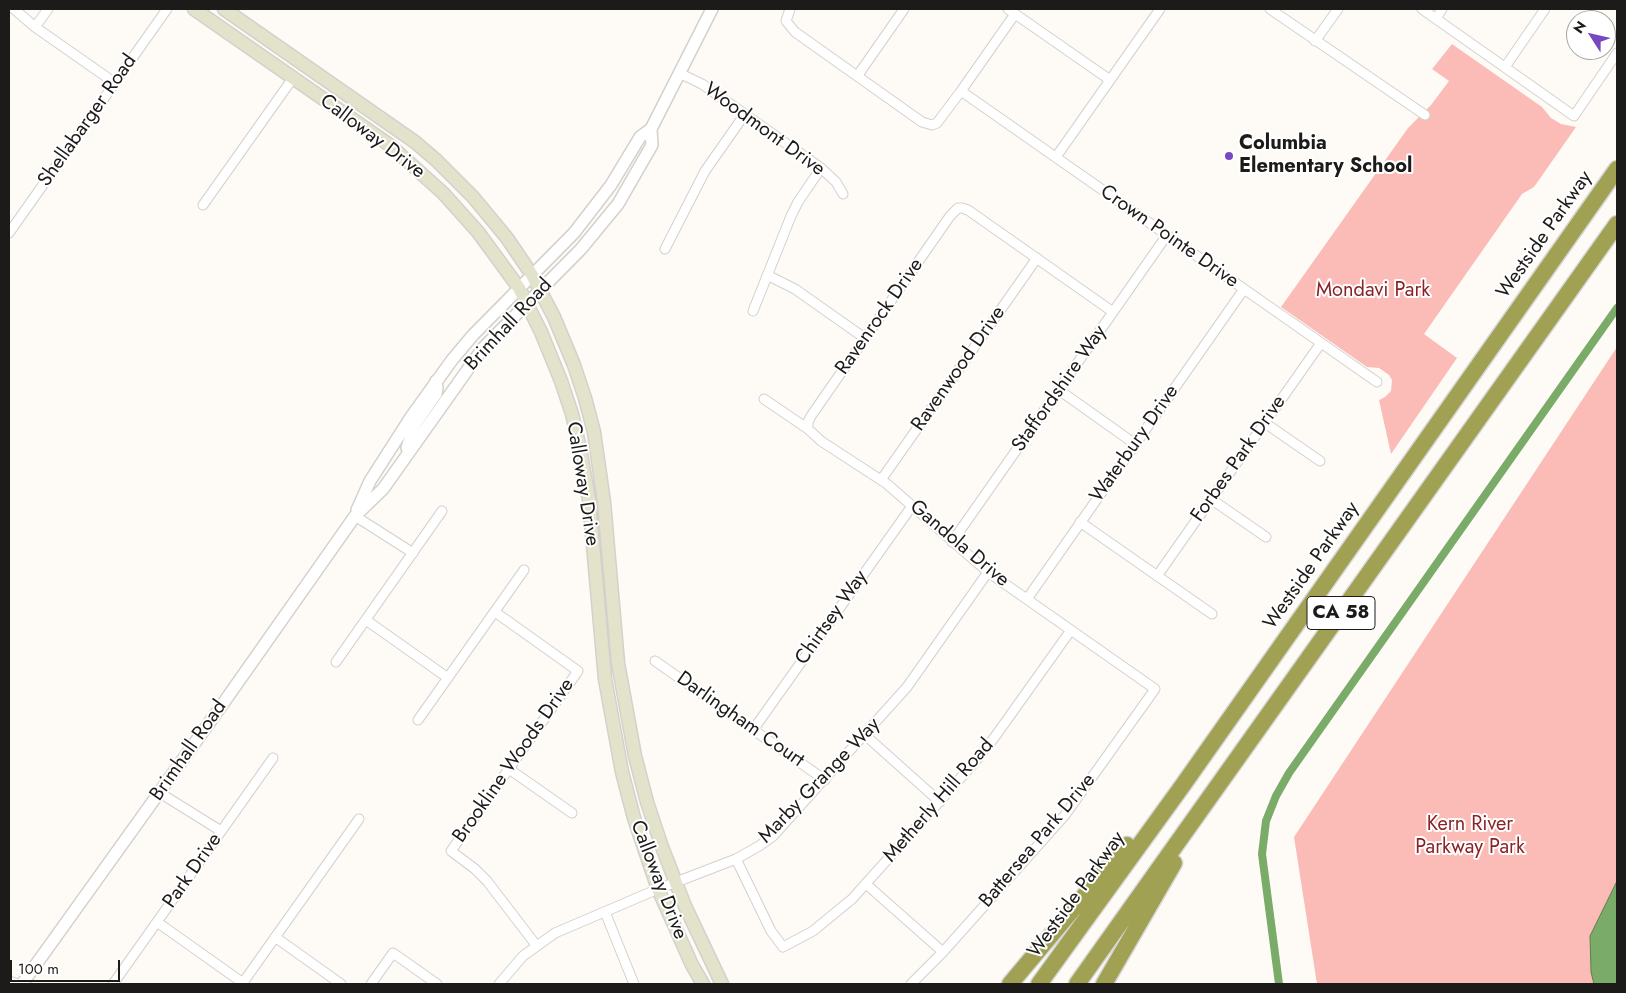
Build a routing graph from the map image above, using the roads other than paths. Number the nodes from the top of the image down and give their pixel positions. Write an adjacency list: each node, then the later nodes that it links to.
1 (14, 9): 17 (street)
2 (48, 9): 17 (street)
3 (168, 9): 25 (street, Shellabarger Road)
4 (194, 9): 23 (main road, Calloway Drive)
5 (224, 9): 27 (main road, Calloway Drive)
6 (712, 9): 21 (street, Brimhall Road)
7 (790, 9): 22 (street)
8 (904, 9): 22 (street)
9 (1160, 9): 24 (street)
10 (1270, 9): 18 (street)
11 (1338, 9): 18 (street)
12 (1422, 9): 16 (street)
13 (1442, 9): 16 (street)
14 (1545, 9): 20 (street)
15 (1011, 11): 24 (street); 26 (street)
16 (1436, 18): 20 (street)
17 (35, 27): 25 (street)
18 (1316, 41): 29 (street)
19 (1617, 54): 20 (street)
20 (1505, 67)
21 (679, 73): 28 (street, Woodmont Drive); 30 (street, Brimhall Road)
22 (858, 76): 26 (street)
23 (293, 78): 27 (main road); 31 (main road, Calloway Drive); 37 (street)
24 (1110, 80): 32 (street)
25 (115, 84): 39 (street, Shellabarger Road)
26 (962, 91): 32 (street, Crown Pointe Drive)
27 (369, 109): 35 (main road, Calloway Drive)
28 (745, 114): 33 (street, Woodmont Drive); 41 (street)
29 (1425, 116)
30 (651, 129): 43 (street, Brimhall Road); 47 (street, Brimhall Road)
31 (382, 140): 35 (main road); 45 (main road, Calloway Drive)
32 (1056, 157): 40 (street, Crown Pointe Drive)
33 (821, 168): 36 (street, Woodmont Drive); 44 (street)
34 (1617, 169): 93 (highway, Westside Parkway / CA 58)
35 (452, 175): 43 (main road, Calloway Drive)
36 (843, 194)
37 (203, 205)
38 (1617, 224): 95 (highway, CA 58)
39 (9, 234)
40 (1167, 235): 46 (street, Crown Pointe Drive); 50 (street, Staffordshire Way)
41 (665, 249)
42 (1037, 258): 50 (street); 51 (street, Ravenrock Drive); 63 (street, Ravenwood Drive)
43 (532, 275): 45 (street, Brimhall Road); 47 (main road, Calloway Drive)
44 (767, 275): 49 (street); 51 (street)
45 (519, 288): 48 (main road, Calloway Drive); 53 (street, Brimhall Road)
46 (1244, 289): 52 (street, Crown Pointe Drive); 60 (street, Waterbury Drive)
47 (540, 290): 48 (street, Brimhall Road); 66 (main road, Calloway Drive)
48 (527, 304): 58 (main road, Calloway Drive); 61 (street, Brimhall Road)
49 (753, 310)
50 (1114, 312): 55 (street, Staffordshire Way)
51 (866, 339): 59 (street, Ravenrock Drive)
52 (1321, 343): 54 (street, Crown Pointe Drive); 57 (street, Forbes Park Drive)
53 (436, 381): 61 (street); 69 (street, Brimhall Road)
54 (1377, 382)
55 (1059, 390): 60 (street); 72 (street, Staffordshire Way)
56 (764, 399): 59 (street, Gandola Drive)
57 (1265, 422): 62 (street); 64 (street, Forbes Park Drive)
58 (575, 427): 65 (main road, Calloway Drive); 66 (main road)
59 (808, 429): 63 (street, Gandola Drive)
60 (1135, 444): 70 (street, Waterbury Drive)
61 (405, 457): 69 (street, Brimhall Road)
62 (1320, 461)
63 (881, 480): 67 (street, Gandola Drive)
64 (1211, 499): 71 (street); 77 (street, Forbes Park Drive)
65 (588, 500): 74 (main road); 103 (main road, Calloway Drive)
66 (604, 502): 74 (main road, Calloway Drive)
67 (912, 506): 72 (street, Gandola Drive); 88 (street, Chirtsey Way)
68 (442, 511): 73 (street)
69 (355, 516): 73 (street); 94 (street, Brimhall Road)
70 (1080, 522): 77 (street); 78 (street, Waterbury Drive)
71 (1266, 538)
72 (952, 542): 76 (street, Gandola Drive)
73 (412, 553): 81 (street)
74 (609, 557): 101 (main road, Calloway Drive)
75 (524, 570): 79 (street)
76 (988, 572): 78 (street, Gandola Drive); 89 (street, Marby Grange Way)
77 (1157, 576): 80 (street)
78 (1027, 599): 82 (street, Gandola Drive)
79 (495, 612): 85 (street); 91 (street, Brookline Woods Drive)
80 (1212, 614)
81 (366, 620): 84 (street); 85 (street)
82 (1070, 630): 86 (street, Gandola Drive); 96 (street, Metherly Hill Road)
83 (655, 661): 88 (street, Darlingham Court)
84 (336, 662)
85 (448, 678): 87 (street)
86 (1154, 688): 108 (street, Battersea Park Drive)
87 (418, 720)
88 (753, 730): 92 (street, Darlingham Court)
89 (865, 735): 92 (street, Marby Grange Way); 96 (street)
90 (273, 758): 99 (street, Park Drive)
91 (509, 769): 97 (street); 107 (street, Brookline Woods Drive)
92 (825, 780): 100 (street, Marby Grange Way)
93 (1183, 785): 111 (highway, Westside Parkway / CA 58); 123 (highway)
94 (160, 793): 99 (street); 113 (street, Brimhall Road)
95 (1212, 794): 124 (highway, CA 58); 125 (highway)
96 (940, 802): 102 (street, Metherly Hill Road)
97 (572, 813)
98 (359, 820): 106 (street)
99 (221, 832): 105 (street, Park Drive)
100 (736, 859): 101 (street, Marby Grange Way); 102 (street, Metherly Hill Road)
101 (676, 883): 103 (street, Marby Grange Way); 121 (main road, Calloway Drive)
102 (866, 884): 108 (street)
103 (658, 890): 104 (street, Marby Grange Way); 120 (main road, Calloway Drive)
104 (605, 912): 107 (street, Marby Grange Way); 119 (street)
105 (157, 922): 110 (street); 114 (street, Park Drive)
106 (275, 937): 110 (street); 115 (street)
107 (536, 945): 118 (street, Marby Grange Way)
108 (943, 952): 122 (street, Battersea Park Drive)
109 (9, 981): 112 (street)
110 (243, 983)
111 (1039, 983)
112 (18, 984)
113 (22, 984)
114 (113, 984)
115 (342, 984)
116 (371, 984): 117 (street)
117 (437, 984)
118 (499, 984)
119 (634, 984)
120 (703, 984)
121 (722, 984)
122 (911, 984)
123 (1010, 984)
124 (1077, 984)
125 (1104, 984)

